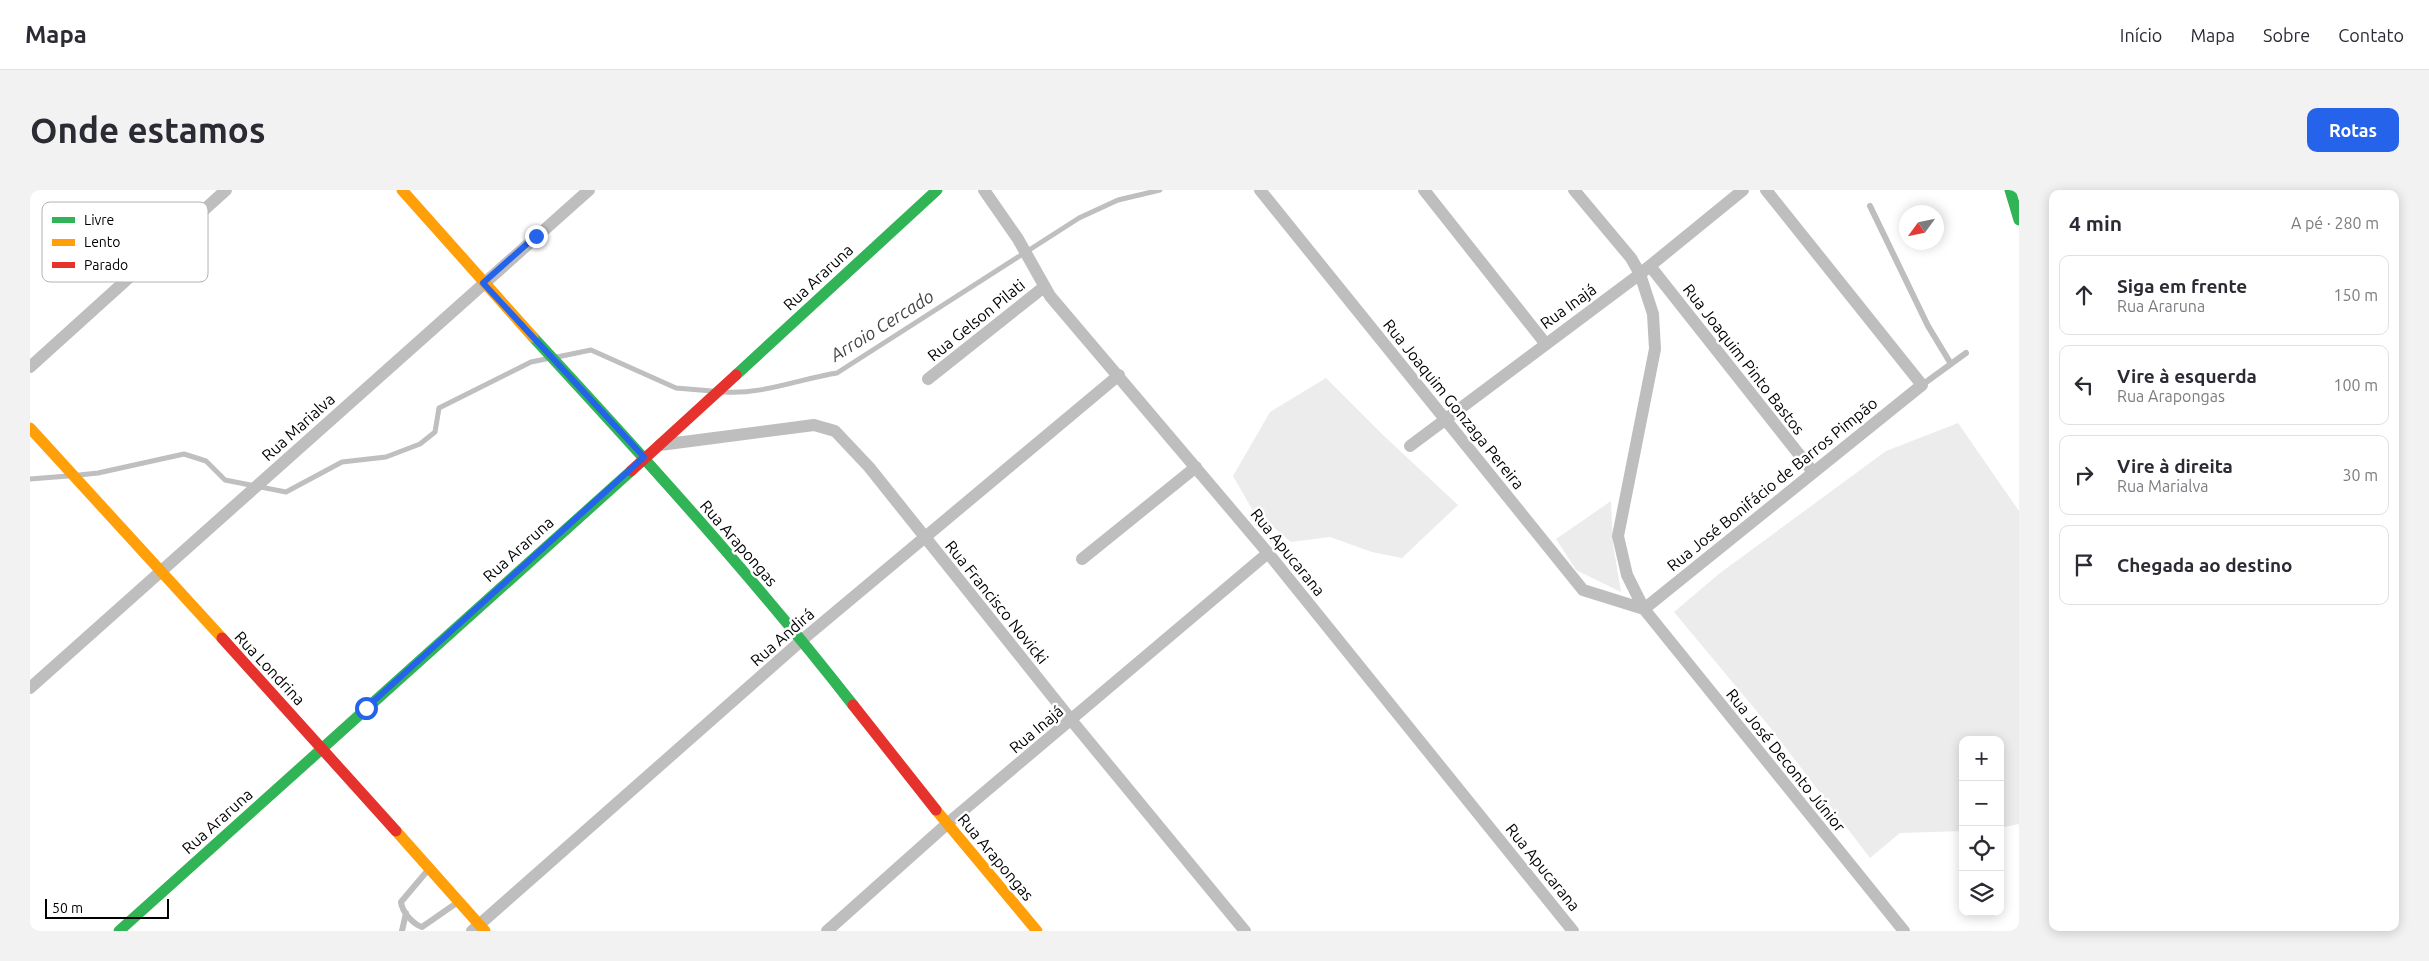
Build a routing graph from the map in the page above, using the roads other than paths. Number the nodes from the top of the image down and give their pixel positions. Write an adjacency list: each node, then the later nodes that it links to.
1 (226, 190): 12 (street)
2 (402, 190): 17 (main road, Rua Arapongas)
3 (589, 190): 17 (street, Rua Marialva)
4 (937, 190): 28 (main road, Rua Araruna)
5 (984, 190): 18 (street, Rua Apucarana)
6 (1260, 190): 26 (street, Rua Joaquim Gonzaga Pereira)
7 (1424, 190): 19 (street)
8 (1574, 190): 15 (street)
9 (1743, 190): 15 (street, Rua Inajá)
10 (1766, 190): 25 (street)
11 (2010, 190): 14 (main road)
12 (208, 206)
13 (1870, 206): 21 (lane)
14 (2019, 220)
15 (1645, 270): 19 (street, Rua Inajá); 32 (street, Rua Joaquim Pinto Bastos); 37 (street, Rua José Deconto Júnior)
16 (124, 282): 22 (street)
17 (483, 283): 30 (main road, Rua Arapongas); 36 (street, Rua Marialva)
18 (1044, 287): 23 (street, Rua Apucarana); 24 (street, Rua Gelson Pilati)
19 (1545, 343): 26 (street, Rua Inajá)
20 (1966, 353): 21 (lane)
21 (1951, 364): 25 (lane)
22 (30, 367)
23 (1119, 375): 31 (street, Rua Apucarana); 33 (street, Rua Andirá)
24 (928, 379)
25 (1922, 385): 32 (street, Rua José Bonifácio de Barros Pimpão)
26 (1445, 418): 29 (street, Rua Inajá); 37 (street, Rua Joaquim Gonzaga Pereira)
27 (30, 428): 36 (main road, Rua Londrina)
28 (660, 445): 30 (main road, Rua Araruna); 33 (street, Rua Francisco Novicki)
29 (1410, 446)
30 (644, 457): 38 (main road, Rua Arapongas); 41 (main road, Rua Araruna)
31 (1196, 467): 34 (street, Rua Apucarana); 35 (street)
32 (1812, 472): 37 (street, Rua José Bonifácio de Barros Pimpão)
33 (925, 537): 38 (street, Rua Andirá); 40 (street, Rua Francisco Novicki)
34 (1268, 553): 40 (street, Rua Inajá); 52 (street, Rua Apucarana)
35 (1082, 559)
36 (159, 571): 39 (street, Rua Marialva); 41 (main road, Rua Londrina)
37 (1644, 609): 53 (street, Rua José Deconto Júnior)
38 (802, 640): 42 (main road, Rua Arapongas); 46 (street, Rua Andirá)
39 (30, 688)
40 (1072, 721): 42 (street, Rua Inajá); 51 (street, Rua Francisco Novicki)
41 (322, 748): 43 (main road, Rua Londrina); 47 (main road, Rua Araruna)
42 (947, 824): 49 (street, Rua Inajá); 50 (main road, Rua Arapongas)
43 (429, 868): 44 (main road, Rua Londrina); 45 (lane)
44 (459, 902): 45 (lane); 46 (main road, Rua Londrina)
45 (406, 912): 48 (lane)
46 (479, 929)
47 (119, 931)
48 (402, 931)
49 (827, 931)
50 (1037, 931)
51 (1245, 931)
52 (1573, 931)
53 (1904, 931)

